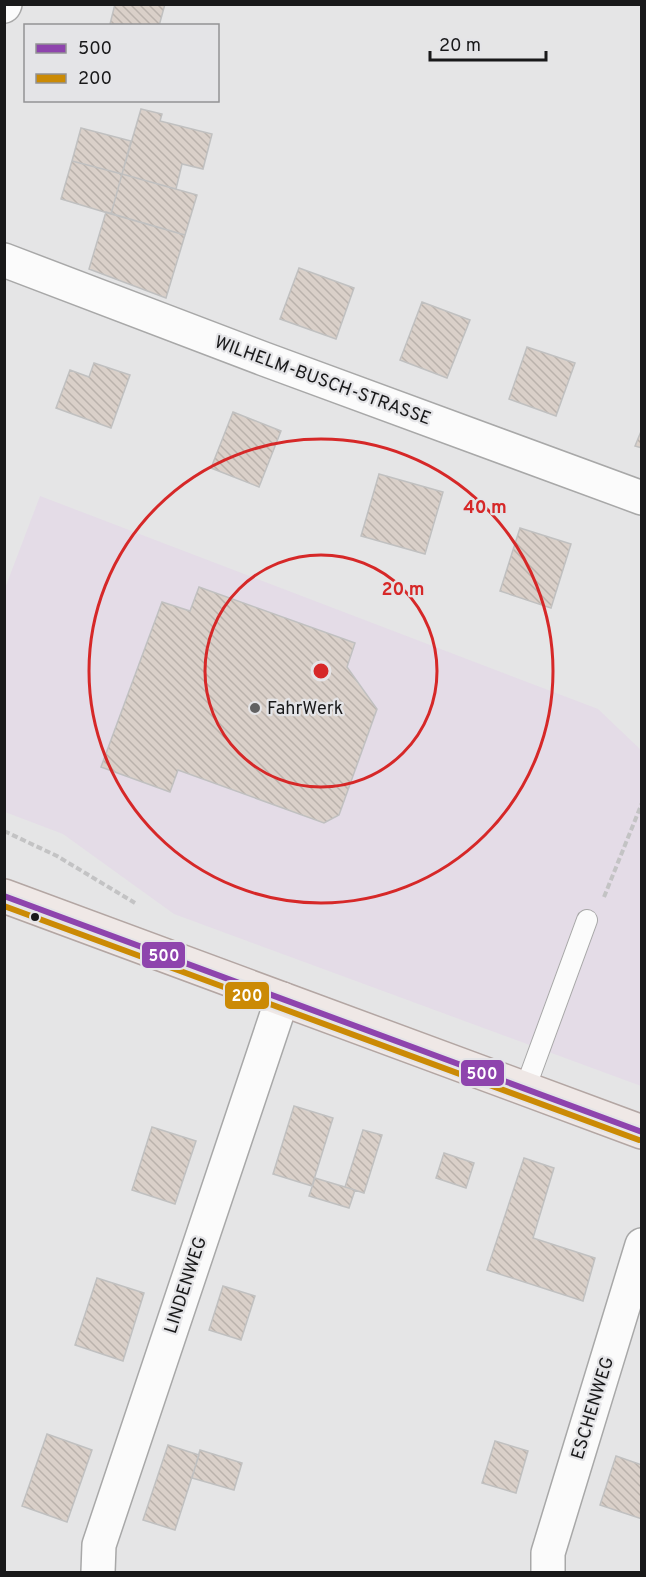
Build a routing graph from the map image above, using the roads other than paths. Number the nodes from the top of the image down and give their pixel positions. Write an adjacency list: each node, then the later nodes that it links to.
1 (4, 260): 2 (street, WILHELM-BUSCH-STRASSE)
2 (642, 498)
3 (4, 896): 5 (main road)
4 (587, 920): 6 (lane)
5 (282, 999): 6 (main road); 9 (street, LINDENWEG)
6 (525, 1089): 7 (main road)
7 (642, 1132)
8 (642, 1245): 10 (street, ESCHENWEG)
9 (98, 1572)
10 (548, 1572)

